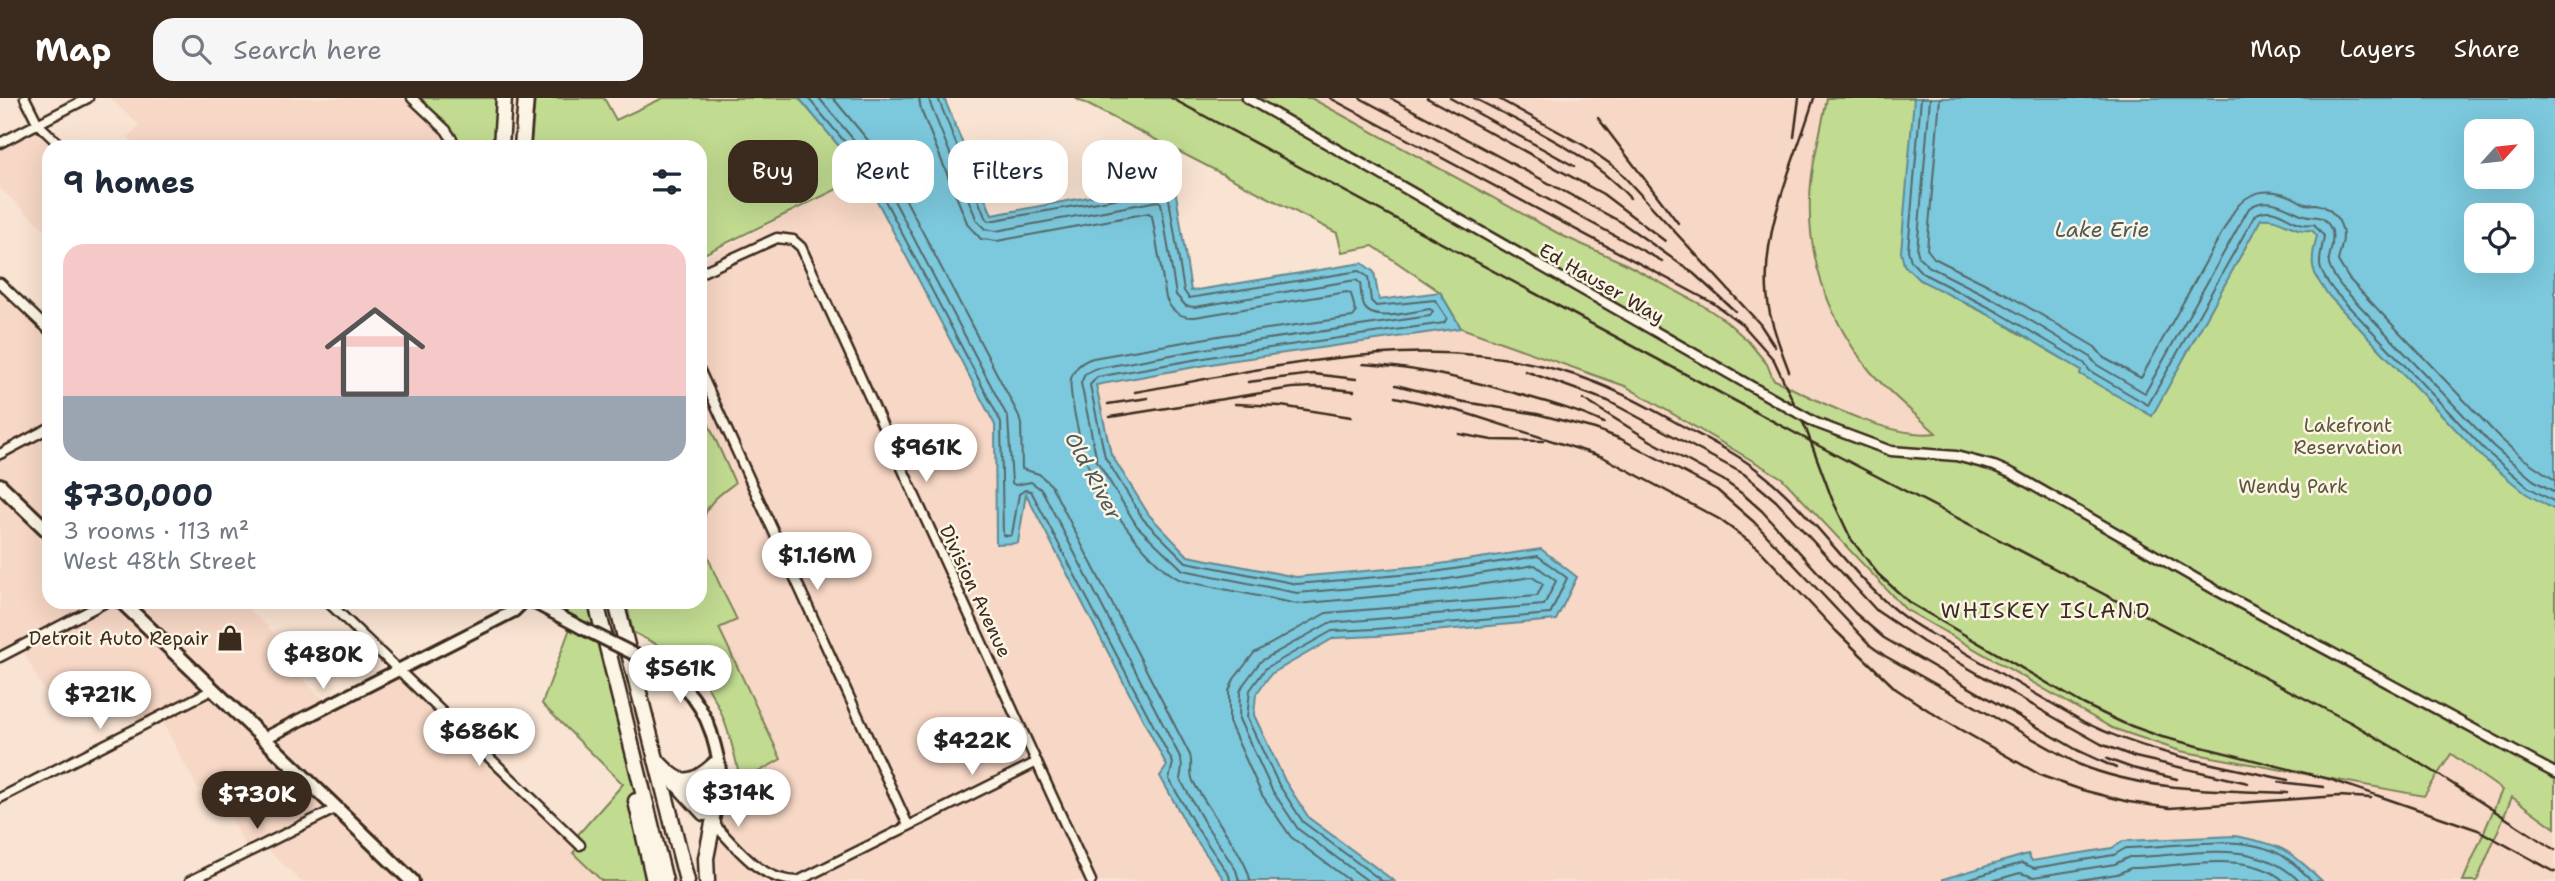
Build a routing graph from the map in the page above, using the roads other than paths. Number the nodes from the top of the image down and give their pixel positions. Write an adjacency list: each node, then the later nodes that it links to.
1 (24, 98): 7 (street)
2 (88, 98): 7 (street)
3 (412, 98): 9 (street)
4 (504, 98): 10 (highway)
5 (526, 98): 11 (highway)
6 (1247, 98): 37 (street, Ed Hauser Way, bridge)
7 (38, 124): 8 (street); 12 (street)
8 (55, 140)
9 (452, 140)
10 (501, 140)
11 (523, 140)
12 (0, 143)
13 (707, 270): 35 (street, Division Avenue)
14 (0, 283): 15 (street)
15 (42, 323)
16 (707, 385): 42 (street)
17 (42, 432): 18 (street)
18 (0, 454)
19 (1, 487): 20 (main road)
20 (42, 525)
21 (93, 609): 28 (street)
22 (128, 609): 30 (main road)
23 (335, 609): 29 (street)
24 (516, 609): 29 (street)
25 (546, 609): 33 (street, bridge)
26 (598, 609): 31 (highway)
27 (618, 609): 34 (highway)
28 (0, 657)
29 (397, 670): 32 (street); 43 (street)
30 (212, 690): 32 (main road); 39 (street)
31 (628, 737): 46 (highway); 47 (highway)
32 (262, 739): 40 (main road)
33 (715, 746): 36 (street); 41 (street)
34 (655, 760): 38 (highway); 48 (highway)
35 (1037, 762): 42 (street); 50 (street, Division Avenue)
36 (713, 766): 38 (highway); 41 (street)
37 (2555, 773)
38 (672, 778): 41 (highway)
39 (0, 798)
40 (337, 808): 44 (street); 45 (main road)
41 (708, 818): 42 (street); 49 (highway)
42 (908, 825)
43 (580, 845)
44 (194, 880)
45 (412, 881)
46 (654, 881)
47 (665, 881)
48 (687, 881)
49 (707, 881)
50 (1091, 881)

